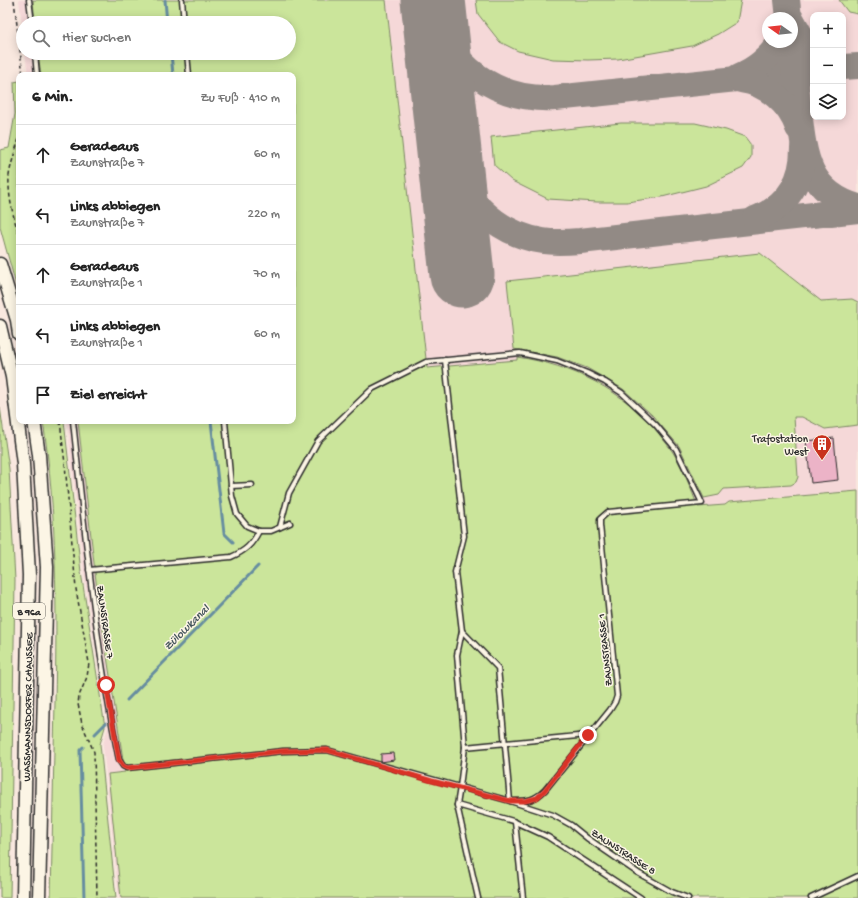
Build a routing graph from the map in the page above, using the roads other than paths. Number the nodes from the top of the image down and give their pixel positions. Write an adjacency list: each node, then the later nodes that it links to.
1 (29, 0): 3 (lane)
2 (182, 0): 4 (lane)
3 (31, 16)
4 (183, 16)
5 (36, 60): 7 (lane)
6 (188, 60): 8 (lane)
7 (37, 72)
8 (189, 72)
9 (0, 264): 10 (main road)
10 (16, 317)
11 (0, 326): 13 (main road, WASSMANNSDORFER CHAUSSEE / B 96a)
12 (444, 360): 21 (lane); 24 (lane); 25 (lane, ZAUNSTRASSE 1)
13 (16, 409)
14 (18, 424): 34 (main road, WASSMANNSDORFER CHAUSSEE / B 96a)
15 (34, 424): 35 (main road, WASSMANNSDORFER CHAUSSEE / B 96a)
16 (74, 424): 23 (lane, ZAUNSTRASSE 7)
17 (225, 424): 19 (lane)
18 (252, 485): 19 (lane)
19 (231, 486): 22 (lane)
20 (290, 523): 21 (lane)
21 (280, 527): 22 (lane)
22 (259, 531): 23 (lane, ZAUNSTRASSE 7)
23 (89, 570): 28 (lane, ZAUNSTRASSE 7)
24 (462, 631): 26 (lane); 27 (lane)
25 (588, 735): 26 (lane); 30 (lane, ZAUNSTRASSE 1)
26 (505, 743): 27 (lane); 30 (lane)
27 (465, 747): 29 (lane)
28 (432, 781): 29 (lane, ZAUNSTRASSE 1)
29 (460, 788): 30 (lane, ZAUNSTRASSE 1); 31 (lane)
30 (510, 801): 39 (lane, ZAUNSTRASSE 8)
31 (457, 805): 32 (lane); 36 (lane)
32 (515, 822): 37 (lane); 38 (lane)
33 (858, 876): 40 (lane)
34 (23, 898)
35 (39, 898)
36 (478, 898)
37 (523, 898)
38 (641, 898)
39 (688, 898)
40 (811, 898)

